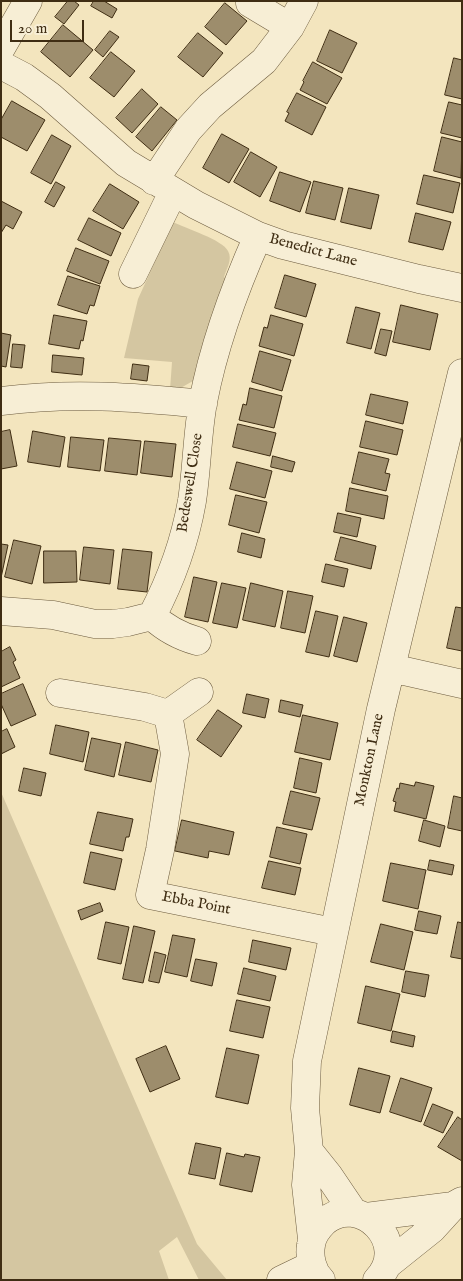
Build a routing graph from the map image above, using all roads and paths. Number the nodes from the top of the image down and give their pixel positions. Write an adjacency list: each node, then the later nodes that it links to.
1 (28, 1): 5 (street)
2 (304, 1): 4 (street)
3 (250, 3): 4 (street)
4 (290, 27): 7 (street)
5 (1, 48)
6 (1, 65): 7 (street, Benedict Lane)
7 (163, 186): 8 (street, Benedict Lane); 9 (street)
8 (258, 236): 10 (street, Benedict Lane); 13 (street, Bedeswell Close)
9 (133, 274)
10 (462, 288)
11 (462, 373): 17 (street, Monkton Lane)
12 (1, 401): 13 (street)
13 (202, 404): 15 (street, Bedeswell Close)
14 (1, 611): 15 (street)
15 (152, 616): 16 (street)
16 (197, 641)
17 (391, 668): 18 (street); 22 (street, Monkton Lane)
18 (462, 684)
19 (199, 692): 21 (street)
20 (60, 693): 21 (street)
21 (168, 714): 22 (street, Ebba Point)
22 (333, 932): 23 (street, Monkton Lane)
23 (309, 1151): 25 (street); 26 (street, Monkton Lane)
24 (457, 1204): 25 (street); 27 (street)
25 (360, 1215): 26 (street); 27 (street)
26 (315, 1261): 28 (street)
27 (384, 1273)
28 (281, 1280)

